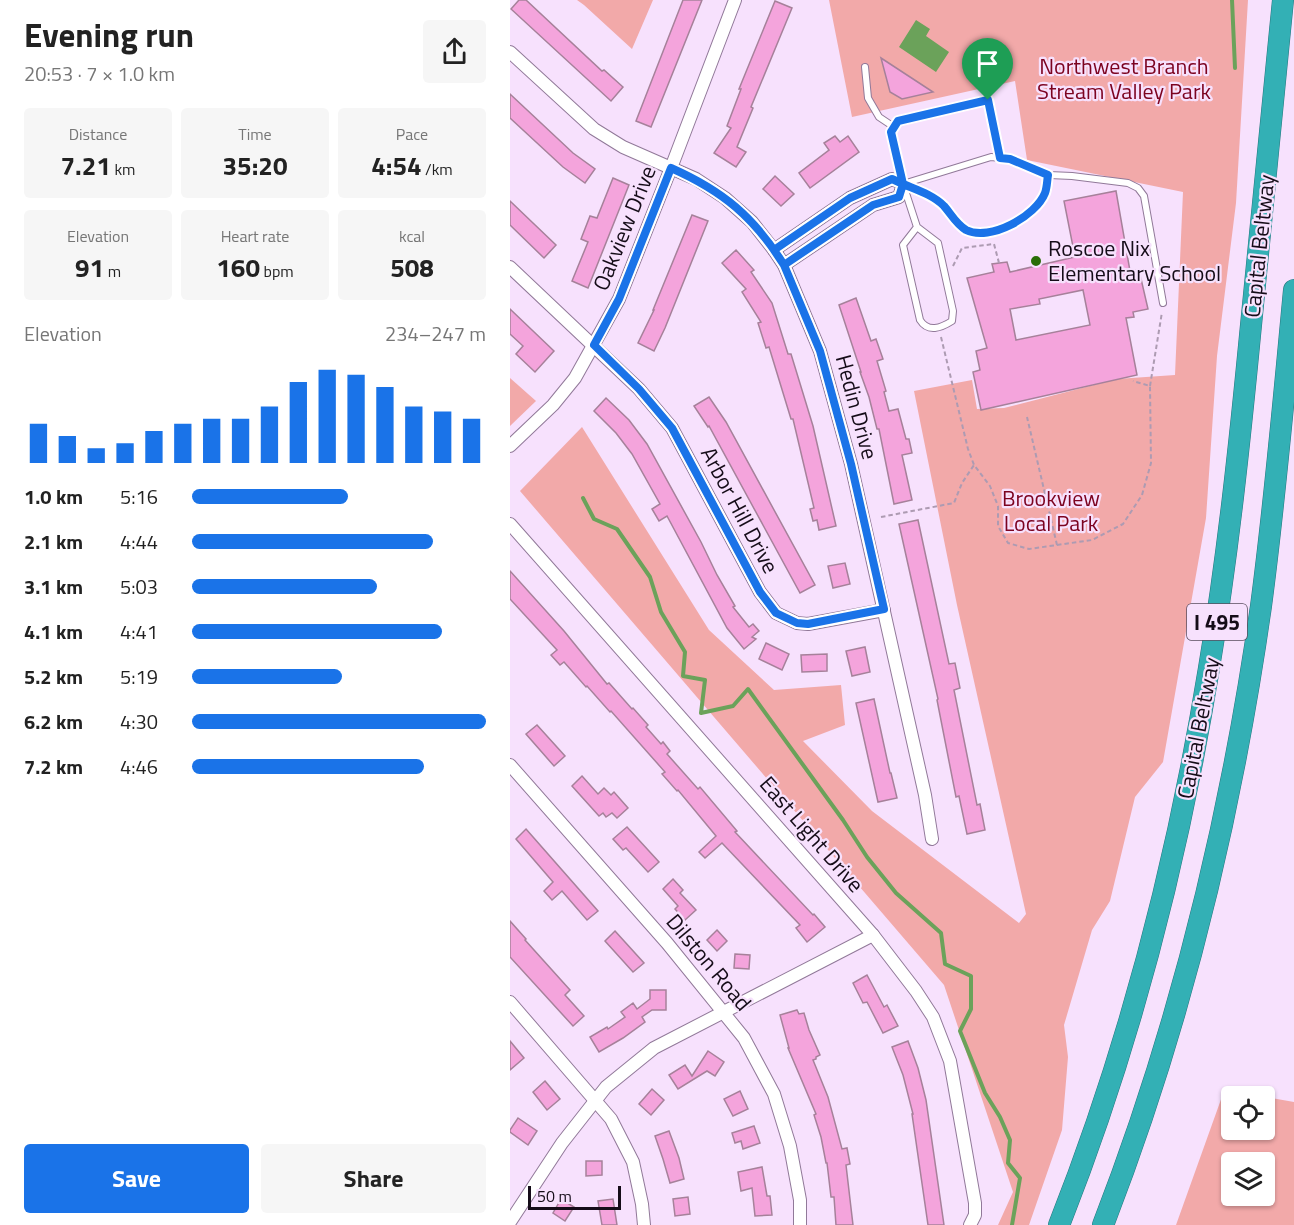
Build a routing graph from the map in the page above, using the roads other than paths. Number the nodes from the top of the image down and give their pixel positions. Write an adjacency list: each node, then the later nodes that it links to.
1 (735, 0): 7 (street, Oakview Drive)
2 (1282, 0): 32 (highway, Capital Beltway / I 495)
3 (510, 52): 7 (street, Hedin Drive)
4 (865, 67): 5 (lane)
5 (894, 127): 6 (lane); 9 (lane)
6 (1000, 158): 8 (lane); 9 (lane)
7 (671, 168): 13 (street, Hedin Drive); 18 (street, Oakview Drive)
8 (1048, 175): 9 (lane); 17 (lane)
9 (903, 184): 10 (street); 11 (street); 12 (lane)
10 (850, 198): 11 (lane); 13 (street)
11 (862, 212): 14 (street)
12 (917, 228): 12 (lane)
13 (774, 250): 14 (street, Hedin Drive)
14 (784, 265): 21 (street, Hedin Drive)
15 (510, 267): 18 (street)
16 (1294, 290): 33 (highway, Capital Beltway / I 495)
17 (1163, 303)
18 (594, 345): 19 (street, Oakview Drive); 21 (street, Arbor Hill Drive)
19 (510, 446)
20 (510, 524): 24 (street, East Light Drive)
21 (884, 609): 23 (street, Hedin Drive)
22 (510, 765): 26 (street, Dilston Road)
23 (932, 839)
24 (873, 935): 26 (street); 31 (street, East Light Drive)
25 (510, 1002): 27 (street)
26 (723, 1011): 27 (street); 30 (street, Dilston Road)
27 (596, 1100): 28 (street); 29 (street)
28 (510, 1222)
29 (644, 1225)
30 (800, 1225)
31 (970, 1225)
32 (1059, 1225)
33 (1103, 1225)

